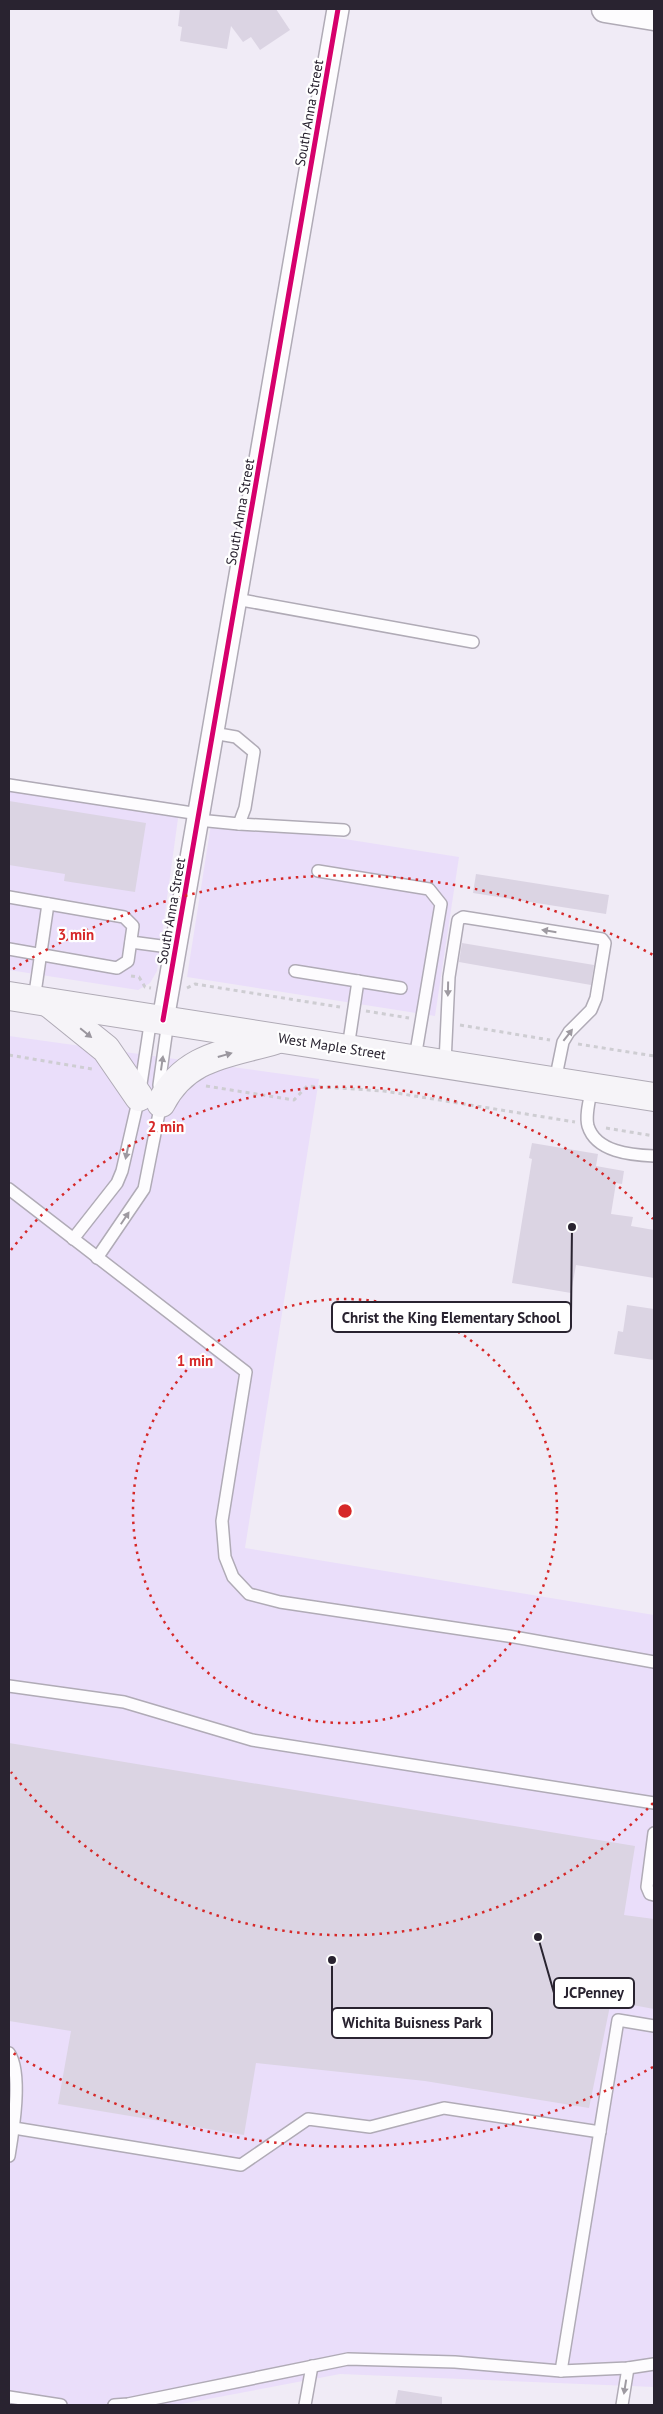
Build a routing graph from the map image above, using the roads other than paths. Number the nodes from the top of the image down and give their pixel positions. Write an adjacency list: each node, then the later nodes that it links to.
1 (338, 9): 4 (street, South Anna Street)
2 (613, 9): 3 (street)
3 (654, 17)
4 (236, 599): 5 (lane); 6 (street, South Anna Street)
5 (473, 642)
6 (213, 733): 8 (street, South Anna Street); 9 (lane)
7 (9, 785): 8 (lane)
8 (198, 817): 9 (lane); 15 (street, South Anna Street)
9 (239, 824): 10 (lane)
10 (344, 830)
11 (318, 871): 25 (lane)
12 (9, 898): 13 (lane)
13 (48, 904): 14 (lane); 17 (lane)
14 (131, 942): 15 (lane); 17 (lane)
15 (176, 948): 22 (street, South Anna Street)
16 (9, 949): 17 (lane)
17 (41, 954): 21 (lane)
18 (295, 971): 19 (lane)
19 (358, 982): 20 (lane); 24 (lane)
20 (401, 988)
21 (30, 1000): 22 (main road, West Maple Street); 30 (main road, one-way to 30)
22 (161, 1019): 23 (main road, West Maple Street); 30 (lane); 30 (lane, one-way to 22)
23 (283, 1038): 24 (main road, West Maple Street); 30 (main road, one-way to 23)
24 (348, 1048): 25 (main road, West Maple Street)
25 (415, 1058): 26 (main road, West Maple Street)
26 (445, 1063): 27 (main road, West Maple Street); 27 (lane, one-way to 26)
27 (555, 1081): 28 (main road, West Maple Street)
28 (592, 1087): 29 (main road, West Maple Street); 31 (lane)
29 (654, 1097)
30 (150, 1100): 33 (lane, one-way to 33); 34 (lane, one-way to 30)
31 (654, 1156)
32 (9, 1189): 33 (lane)
33 (73, 1239): 34 (lane)
34 (97, 1258): 35 (lane)
35 (654, 1662)
36 (9, 1686): 37 (lane)
37 (654, 1803)
38 (654, 1833): 39 (lane)
39 (654, 1895)
40 (654, 2026): 43 (lane)
41 (9, 2053): 42 (lane)
42 (14, 2128): 43 (lane); 44 (lane)
43 (600, 2132): 48 (lane)
44 (9, 2156)
45 (654, 2364): 47 (lane)
46 (312, 2366): 48 (lane); 52 (lane); 53 (lane)
47 (628, 2368): 48 (lane); 54 (lane, one-way to 54)
48 (561, 2371)
49 (9, 2397): 50 (lane)
50 (61, 2405)
51 (114, 2405): 52 (lane)
52 (128, 2405)
53 (305, 2405)
54 (622, 2405)

